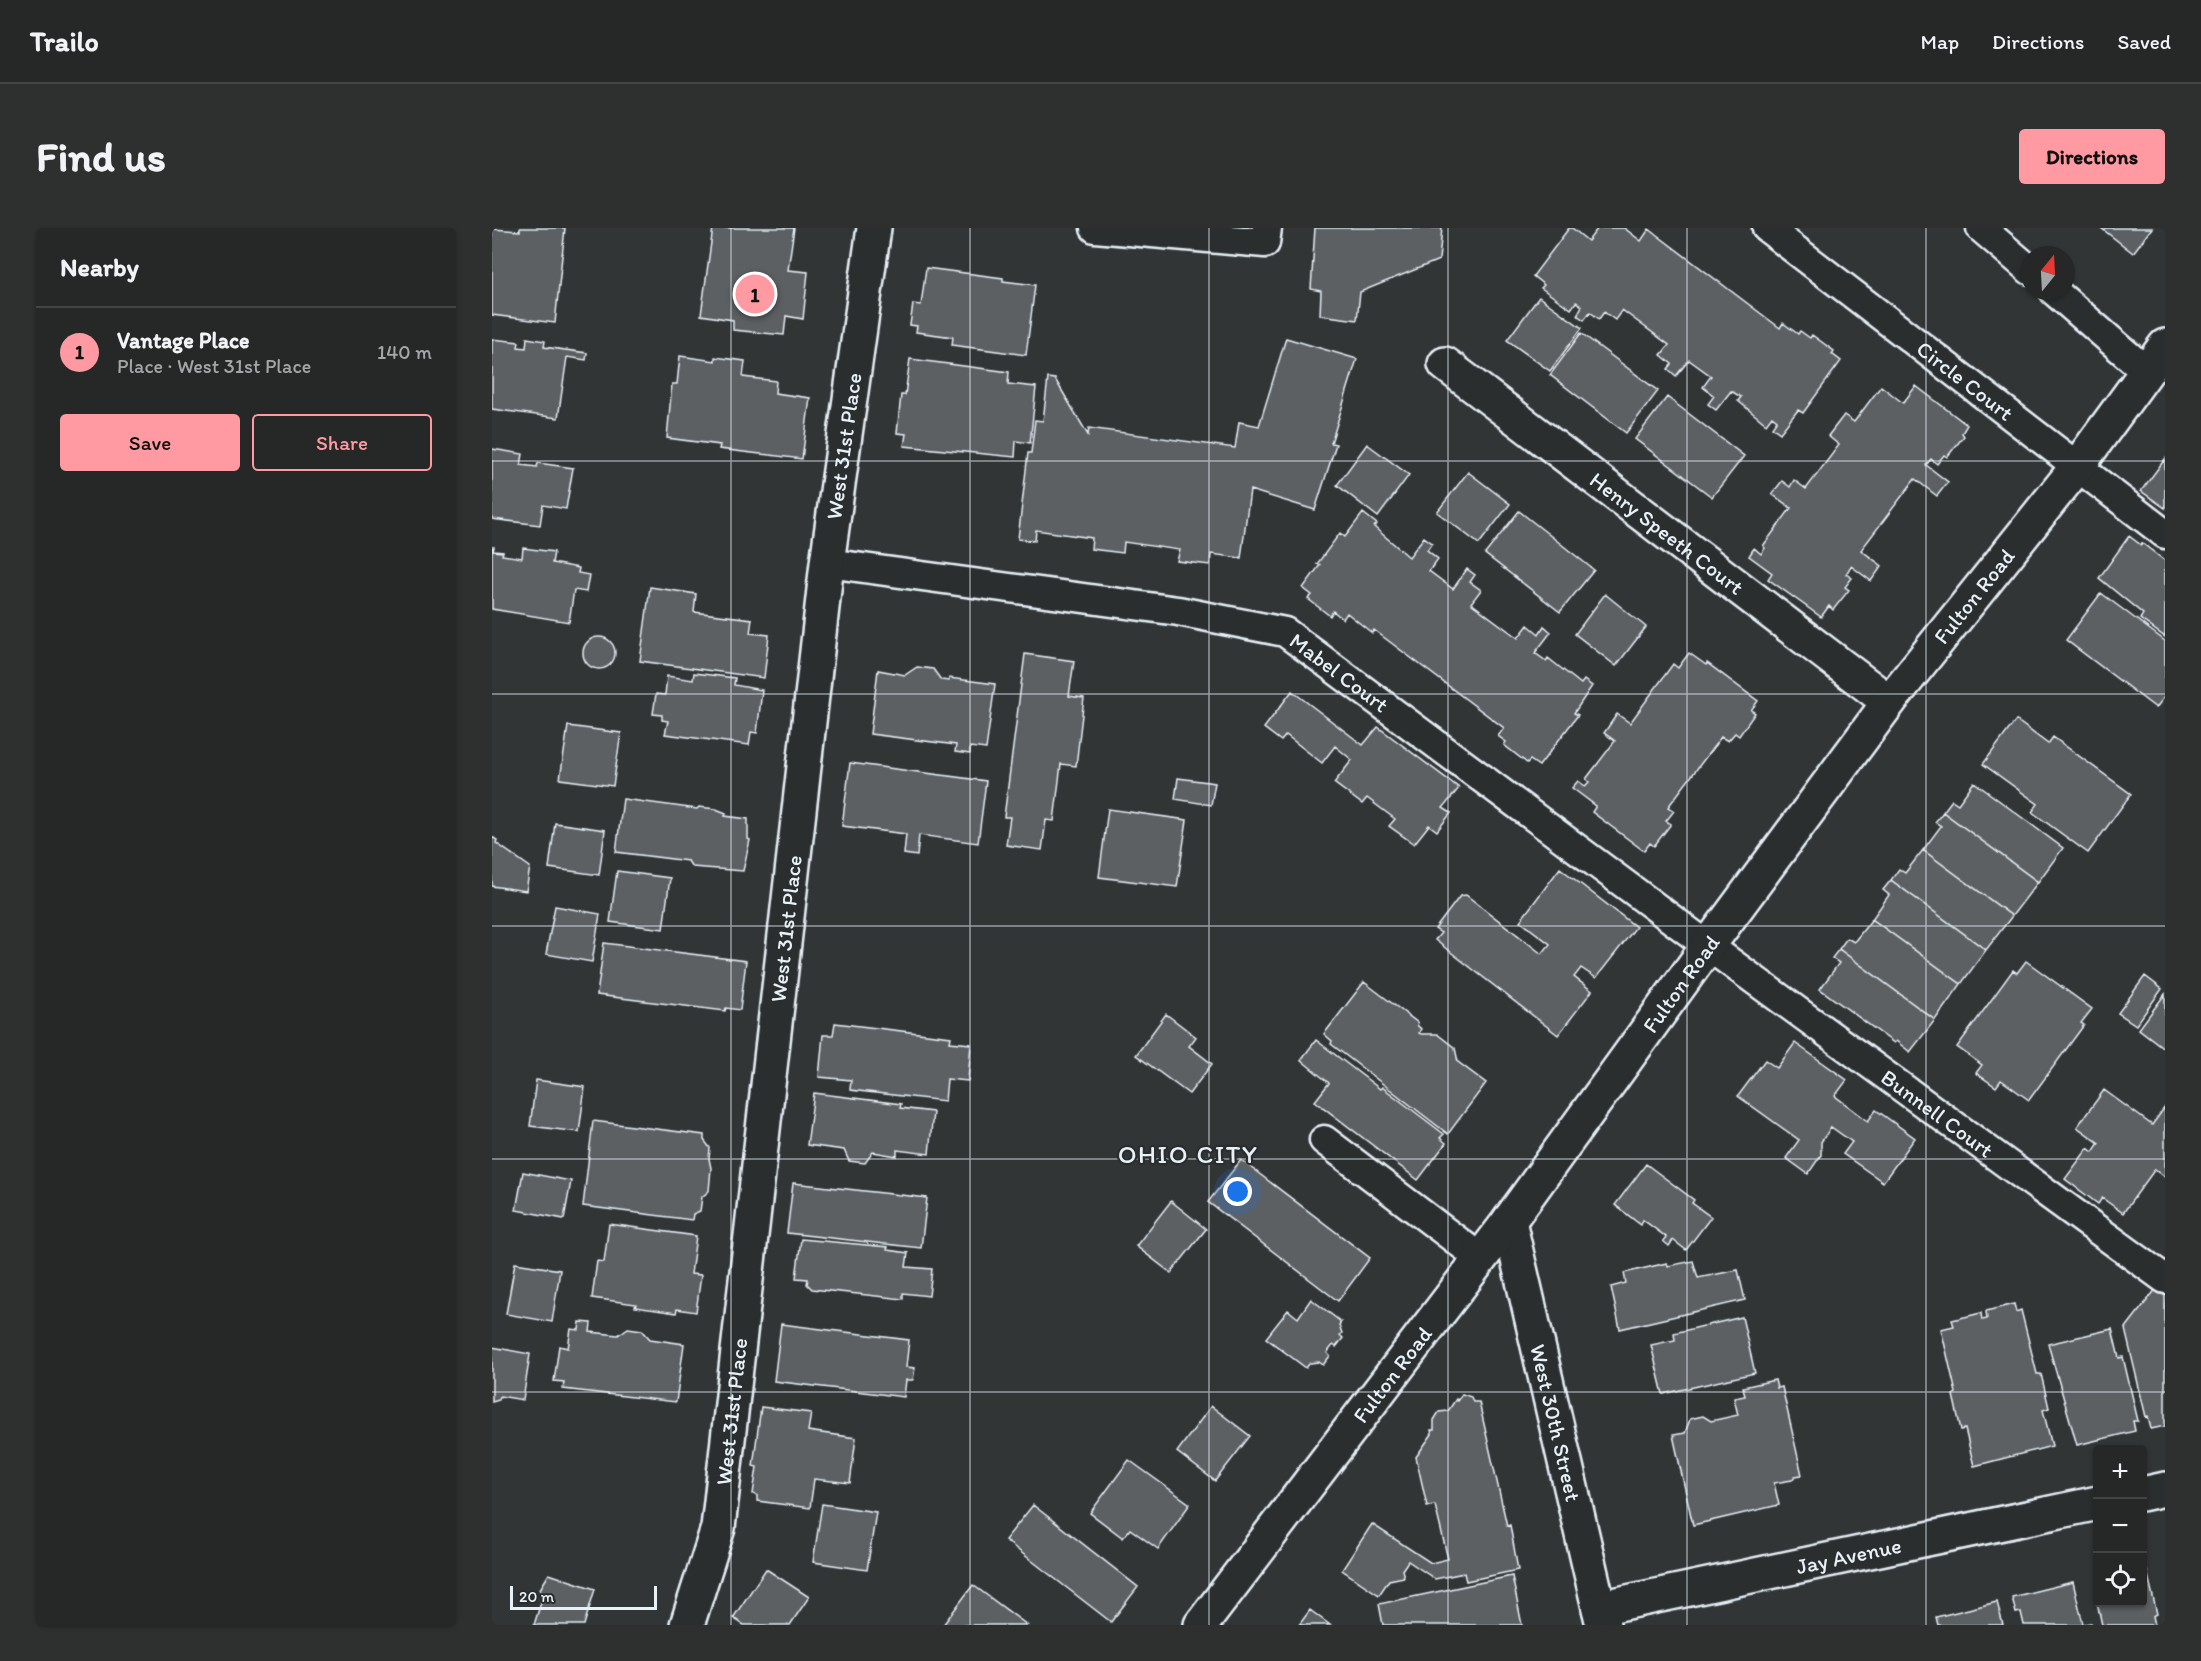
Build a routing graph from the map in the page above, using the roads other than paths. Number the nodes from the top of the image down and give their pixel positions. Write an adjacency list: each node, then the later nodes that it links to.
1 (874, 228): 12 (street, West 31st Place)
2 (1095, 228): 3 (lane)
3 (1267, 228)
4 (1767, 228): 10 (lane, Circle Court)
5 (1981, 228): 6 (lane)
6 (2021, 262)
7 (2068, 300): 8 (lane)
8 (2156, 358): 10 (street, Fulton Road)
9 (1445, 364): 13 (street, Henry Speeth Court)
10 (2077, 467): 11 (lane, Circle Court); 13 (street, Fulton Road)
11 (2165, 534)
12 (827, 563): 14 (lane, Mabel Court); 23 (street, West 31st Place)
13 (1890, 702): 14 (street, Fulton Road)
14 (1708, 946): 16 (street, Fulton Road); 18 (lane, Bunnell Court)
15 (1324, 1140): 17 (lane)
16 (1509, 1221): 17 (street, Fulton Road); 22 (street, West 30th Street)
17 (1480, 1258): 24 (street, Fulton Road)
18 (2165, 1279)
19 (2165, 1489): 20 (street)
20 (2147, 1493)
21 (2093, 1504): 22 (street, Jay Avenue)
22 (1601, 1617)
23 (687, 1625)
24 (1201, 1625)

